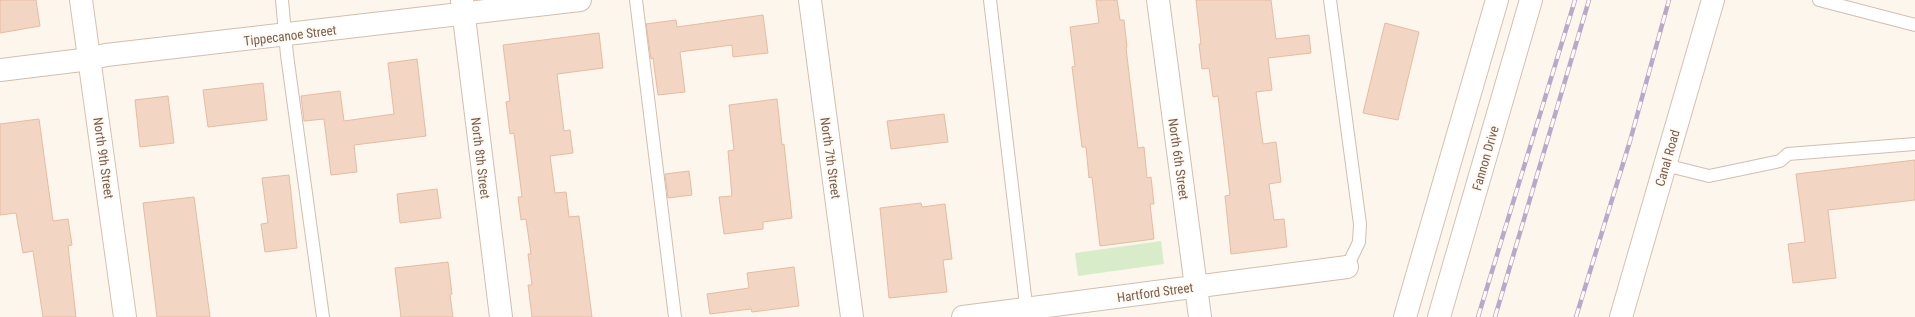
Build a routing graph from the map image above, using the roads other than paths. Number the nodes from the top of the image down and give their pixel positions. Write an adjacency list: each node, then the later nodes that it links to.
1 (80, 0): 16 (street, North 9th Street)
2 (282, 0): 15 (lane)
3 (580, 0): 13 (street, Tippecanoe Street)
4 (636, 0): 26 (lane)
5 (810, 0): 27 (street, North 7th Street)
6 (990, 0): 22 (lane)
7 (1158, 0): 21 (street, North 6th Street)
8 (1330, 0): 20 (lane)
9 (1496, 0): 30 (street)
10 (1531, 0): 31 (street, Fannon Drive)
11 (1713, 0): 19 (street, Canal Road)
12 (1819, 0): 14 (lane)
13 (462, 7): 15 (street, Tippecanoe Street); 25 (street, North 8th Street)
14 (1915, 25)
15 (285, 36): 16 (street, Tippecanoe Street); 24 (lane)
16 (90, 59): 17 (street, Tippecanoe Street); 23 (street, North 9th Street)
17 (0, 70)
18 (1915, 144): 19 (lane)
19 (1665, 165): 32 (street, Canal Road)
20 (1348, 267): 21 (street, Hartford Street)
21 (1196, 286): 22 (street, Hartford Street); 29 (street, North 6th Street)
22 (1027, 313): 28 (street, Hartford Street)
23 (125, 317)
24 (323, 317)
25 (501, 317)
26 (675, 317)
27 (852, 317)
28 (963, 317)
29 (1200, 317)
30 (1405, 317)
31 (1439, 317)
32 (1621, 317)

